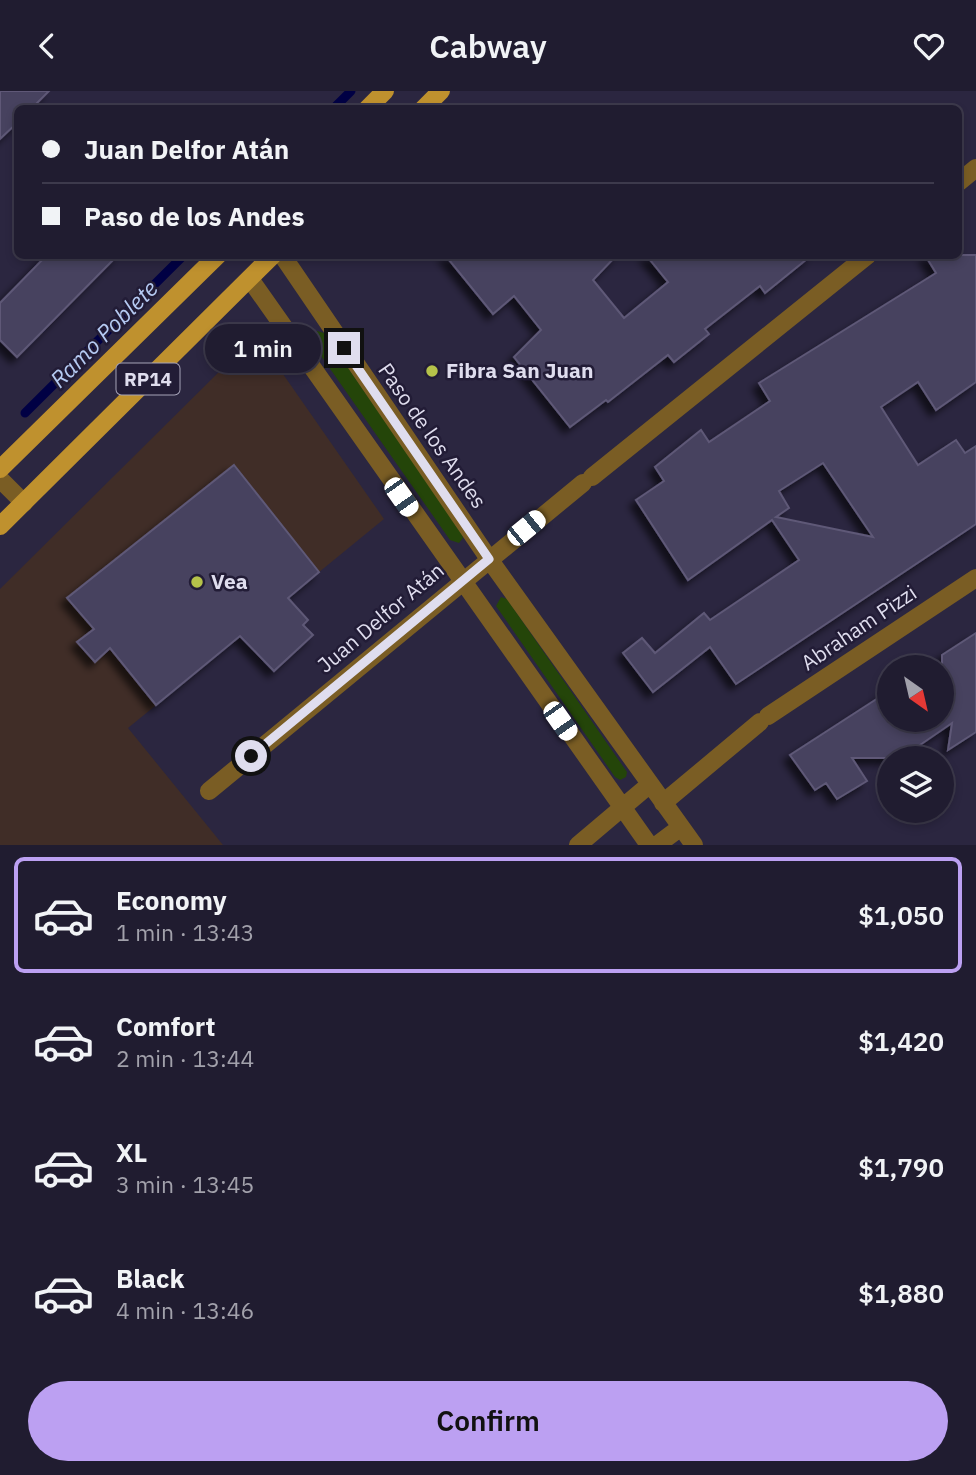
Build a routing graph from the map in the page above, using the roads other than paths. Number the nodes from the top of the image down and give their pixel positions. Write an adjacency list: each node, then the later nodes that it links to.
1 (385, 91): 3 (main road)
2 (441, 91): 4 (main road)
3 (371, 105)
4 (427, 105)
5 (976, 169): 6 (street)
6 (962, 180)
7 (214, 259): 12 (main road, RP14)
8 (269, 259): 11 (main road, RP14)
9 (285, 259): 16 (street, Paso de los Andes)
10 (862, 259): 16 (street, Juan Delfor Atán)
11 (250, 279): 14 (main road, RP14); 18 (street)
12 (0, 469)
13 (0, 479): 14 (street)
14 (24, 503): 15 (main road, RP14)
15 (0, 526)
16 (489, 559): 18 (street, Juan Delfor Atán); 19 (street, Paso de los Andes)
17 (976, 578): 21 (street, Abraham Pizzi)
18 (461, 582): 20 (street, Juan Delfor Atán); 22 (street)
19 (649, 785): 21 (street, Paso de los Andes); 22 (street)
20 (209, 791)
21 (663, 803): 23 (street, Paso de los Andes)
22 (622, 809): 24 (street); 25 (street)
23 (681, 827): 26 (street); 27 (street, Paso de los Andes)
24 (578, 845)
25 (649, 845)
26 (657, 845)
27 (694, 845)

